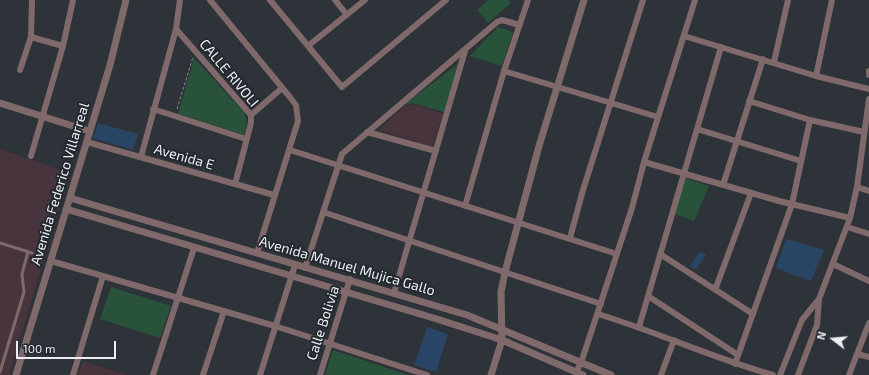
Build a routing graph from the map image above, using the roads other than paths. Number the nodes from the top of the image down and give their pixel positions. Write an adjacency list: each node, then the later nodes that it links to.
1 (32, 0): 20 (street)
2 (73, 0): 21 (street)
3 (126, 0): 45 (street, Avenida Federico Villarreal)
4 (180, 0): 18 (street)
5 (210, 0): 33 (street)
6 (270, 0): 22 (street)
7 (335, 0): 16 (street)
8 (365, 0): 16 (street)
9 (446, 0): 22 (street)
10 (528, 0): 17 (street)
11 (584, 0): 32 (street)
12 (643, 0): 38 (street)
13 (695, 0): 19 (street)
14 (788, 0): 26 (street)
15 (832, 0): 31 (street)
16 (347, 15): 22 (street)
17 (520, 25): 24 (street); 28 (street)
18 (176, 29): 39 (street); 40 (street, CALLE RIVOLI)
19 (684, 36): 23 (street); 42 (street)
20 (31, 37): 21 (street); 27 (street)
21 (63, 46): 41 (street)
22 (308, 46)
23 (721, 47): 25 (street); 44 (street)
24 (466, 50): 46 (street); 52 (street)
25 (763, 59): 26 (street); 36 (street)
26 (774, 62): 31 (street)
27 (20, 70)
28 (504, 71): 32 (street); 68 (street)
29 (869, 71): 30 (street)
30 (869, 75)
31 (816, 76): 34 (street)
32 (558, 86): 38 (street); 72 (street)
33 (282, 88): 40 (street); 51 (street)
34 (869, 88)
35 (869, 99): 47 (street)
36 (750, 100): 43 (street); 49 (street)
37 (0, 103): 41 (street)
38 (611, 103): 42 (street); 75 (street)
39 (153, 109): 48 (street); 54 (street)
40 (251, 115): 48 (street, CALLE RIVOLI)
41 (43, 116): 45 (street); 53 (street)
42 (658, 117): 56 (street)
43 (810, 120): 47 (street); 55 (street)
44 (697, 128): 49 (street); 58 (street)
45 (89, 132): 50 (street, Avenida Federico Villarreal)
46 (368, 132): 52 (street); 57 (street)
47 (864, 132): 61 (street)
48 (246, 139): 59 (street, CALLE RIVOLI)
49 (737, 141): 55 (street); 60 (street)
50 (87, 142): 54 (street, Avenida E); 66 (street, Avenida Federico Villarreal)
51 (290, 150): 57 (street); 65 (street)
52 (436, 151): 63 (street)
53 (31, 156)
54 (140, 157): 59 (street, Avenida E)
55 (801, 161): 67 (street)
56 (644, 162): 58 (street); 82 (street)
57 (338, 164): 63 (street); 70 (street)
58 (683, 174): 60 (street); 83 (street)
59 (235, 184): 65 (street, Avenida E)
60 (723, 185): 64 (street)
61 (857, 187): 62 (street); 71 (street)
62 (869, 191)
63 (425, 192): 68 (street); 76 (street)
64 (751, 193): 67 (street); 93 (street)
65 (274, 195): 81 (street)
66 (70, 198): 69 (street, Avenida Federico Villarreal); 81 (street, Avenida Manuel Mujica Gallo)
67 (792, 204): 71 (street); 102 (street)
68 (465, 206): 72 (street)
69 (66, 209): 78 (street, Avenida Manuel Mujica Gallo); 84 (street, Avenida Federico Villarreal)
70 (323, 212): 76 (street); 87 (street)
71 (850, 218): 73 (street)
72 (519, 222): 75 (street); 88 (street)
73 (847, 227): 74 (street); 85 (street)
74 (869, 234)
75 (570, 238): 82 (street)
76 (410, 240): 88 (street); 95 (street)
77 (0, 243): 79 (lane)
78 (194, 248): 90 (street, Avenida Manuel Mujica Gallo); 97 (street)
79 (28, 252): 80 (lane); 115 (lane)
80 (32, 253)
81 (257, 253): 86 (street, Avenida Manuel Mujica Gallo)
82 (618, 254): 99 (street)
83 (660, 254): 93 (street); 96 (street)
84 (51, 261): 89 (street); 117 (street, Avenida Federico Villarreal)
85 (833, 264): 92 (street); 98 (street)
86 (295, 265): 87 (street, Avenida Manuel Mujica Gallo); 90 (street)
87 (305, 268): 91 (street, Avenida Manuel Mujica Gallo)
88 (504, 272): 99 (street); 106 (street)
89 (104, 276): 97 (street); 118 (street)
90 (291, 276): 94 (street, Avenida Manuel Mujica Gallo); 104 (street)
91 (350, 279): 94 (street, Calle Bolivia); 95 (street, Avenida Manuel Mujica Gallo)
92 (869, 281)
93 (715, 290): 102 (street)
94 (346, 292): 107 (street, Avenida Manuel Mujica Gallo); 109 (street, Calle Bolivia)
95 (394, 293): 106 (street, Avenida Manuel Mujica Gallo)
96 (648, 296): 105 (street); 111 (street)
97 (178, 298): 100 (street); 119 (street)
98 (819, 299): 128 (street); 129 (street)
99 (601, 304): 101 (street)
100 (224, 311): 104 (street); 120 (street)
101 (598, 314): 105 (street); 113 (street)
102 (753, 314): 111 (street)
103 (869, 323): 110 (street)
104 (275, 326): 109 (street); 121 (street)
105 (639, 327): 108 (street)
106 (503, 329): 107 (street); 113 (street, Avenida Manuel Mujica Gallo)
107 (502, 340): 116 (street, Avenida Manuel Mujica Gallo); 124 (street)
108 (674, 340): 114 (street); 126 (street)
109 (330, 344): 122 (street, Calle Bolivia); 123 (street)
110 (857, 354): 112 (street); 130 (street)
111 (738, 355): 114 (street)
112 (869, 357)
113 (581, 363): 116 (street); 125 (street, Avenida Manuel Mujica Gallo)
114 (735, 364): 127 (street)
115 (0, 372)
116 (579, 374)
117 (16, 375)
118 (73, 375)
119 (153, 375)
120 (203, 375)
121 (260, 375)
122 (320, 375)
123 (427, 375)
124 (491, 375)
125 (611, 375)
126 (661, 375)
127 (773, 375)
128 (780, 375)
129 (798, 375)
130 (849, 375)

